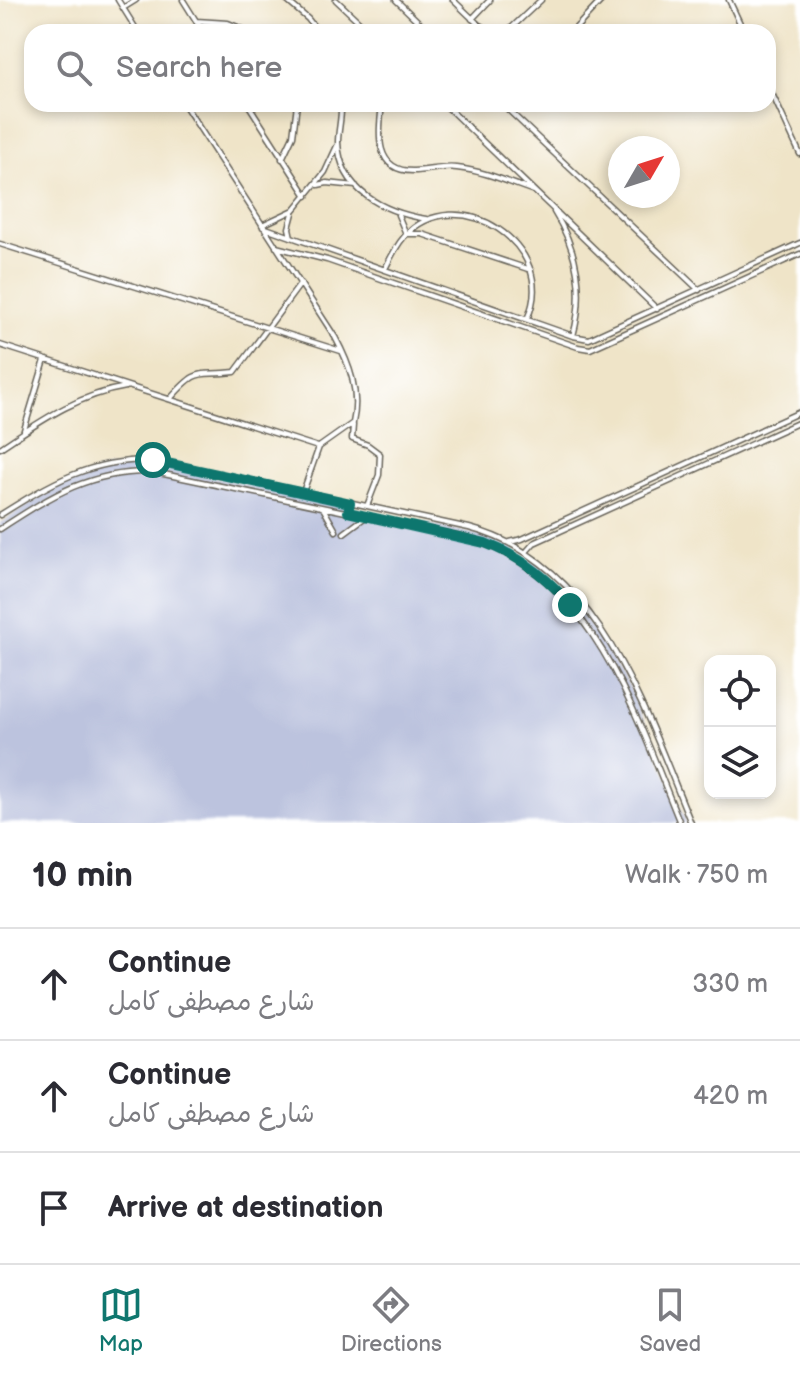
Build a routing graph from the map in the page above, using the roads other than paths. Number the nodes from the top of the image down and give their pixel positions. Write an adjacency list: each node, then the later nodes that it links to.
1 (118, 0): 12 (street)
2 (136, 0): 12 (street)
3 (183, 0): 14 (street)
4 (286, 0): 18 (street)
5 (336, 0): 19 (street)
6 (396, 0): 20 (street)
7 (453, 0): 13 (street)
8 (490, 0): 13 (street)
9 (541, 0): 22 (street)
10 (602, 0): 23 (street)
11 (729, 0): 24 (street)
12 (123, 8): 15 (street)
13 (472, 19): 21 (street)
14 (196, 21): 16 (street); 17 (street)
15 (133, 24)
16 (198, 24)
17 (230, 24)
18 (312, 24)
19 (361, 24)
20 (421, 24)
21 (481, 24)
22 (516, 24)
23 (580, 24)
24 (740, 24)
25 (776, 102): 34 (street)
26 (189, 112): 44 (street)
27 (253, 112): 35 (street)
28 (296, 112): 35 (street)
29 (340, 112): 33 (street)
30 (381, 112): 38 (street)
31 (452, 112): 38 (street)
32 (511, 112): 54 (street)
33 (338, 143): 36 (street); 37 (street)
34 (800, 154)
35 (282, 159): 39 (street)
36 (317, 186): 37 (street); 39 (street)
37 (356, 186): 42 (street)
38 (536, 192): 40 (street)
39 (307, 196): 41 (street)
40 (549, 205): 55 (street); 58 (street)
41 (294, 210): 44 (street); 46 (street)
42 (398, 215): 43 (street); 45 (street)
43 (428, 220): 45 (street); 52 (street)
44 (263, 226): 46 (street); 49 (street)
45 (406, 234): 51 (street); 52 (street)
46 (291, 237): 51 (street)
47 (800, 243): 54 (street)
48 (0, 244): 57 (street)
49 (276, 247): 50 (street); 53 (street)
50 (800, 254)
51 (385, 269): 56 (street)
52 (531, 270): 56 (street)
53 (301, 283): 57 (street); 60 (street)
54 (699, 290): 55 (street)
55 (657, 309): 58 (street)
56 (527, 319): 58 (street)
57 (267, 327): 60 (street); 63 (street)
58 (573, 336)
59 (0, 345): 61 (street)
60 (342, 351): 66 (street)
61 (45, 360): 62 (street); 67 (street)
62 (128, 386): 63 (street); 67 (street)
63 (169, 399): 68 (street)
64 (800, 412): 84 (street)
65 (800, 422): 85 (street)
66 (353, 423): 68 (street); 76 (street)
67 (23, 432): 69 (street)
68 (319, 447): 71 (street)
69 (0, 448)
70 (44, 488): 71 (street); 72 (street); 79 (street)
71 (303, 492): 73 (street)
72 (50, 497): 75 (street); 81 (street)
73 (343, 501): 74 (street); 77 (street)
74 (350, 503): 76 (street); 78 (street)
75 (321, 506): 77 (street); 82 (street)
76 (367, 506): 84 (street)
77 (340, 510): 78 (street)
78 (348, 512): 80 (street)
79 (0, 515)
80 (367, 516): 83 (street); 87 (street)
81 (0, 529)
82 (336, 531)
83 (344, 533)
84 (509, 542): 85 (street)
85 (526, 552): 86 (street)
86 (597, 627): 87 (street); 89 (street)
87 (590, 632): 88 (street)
88 (680, 823)
89 (691, 823)

